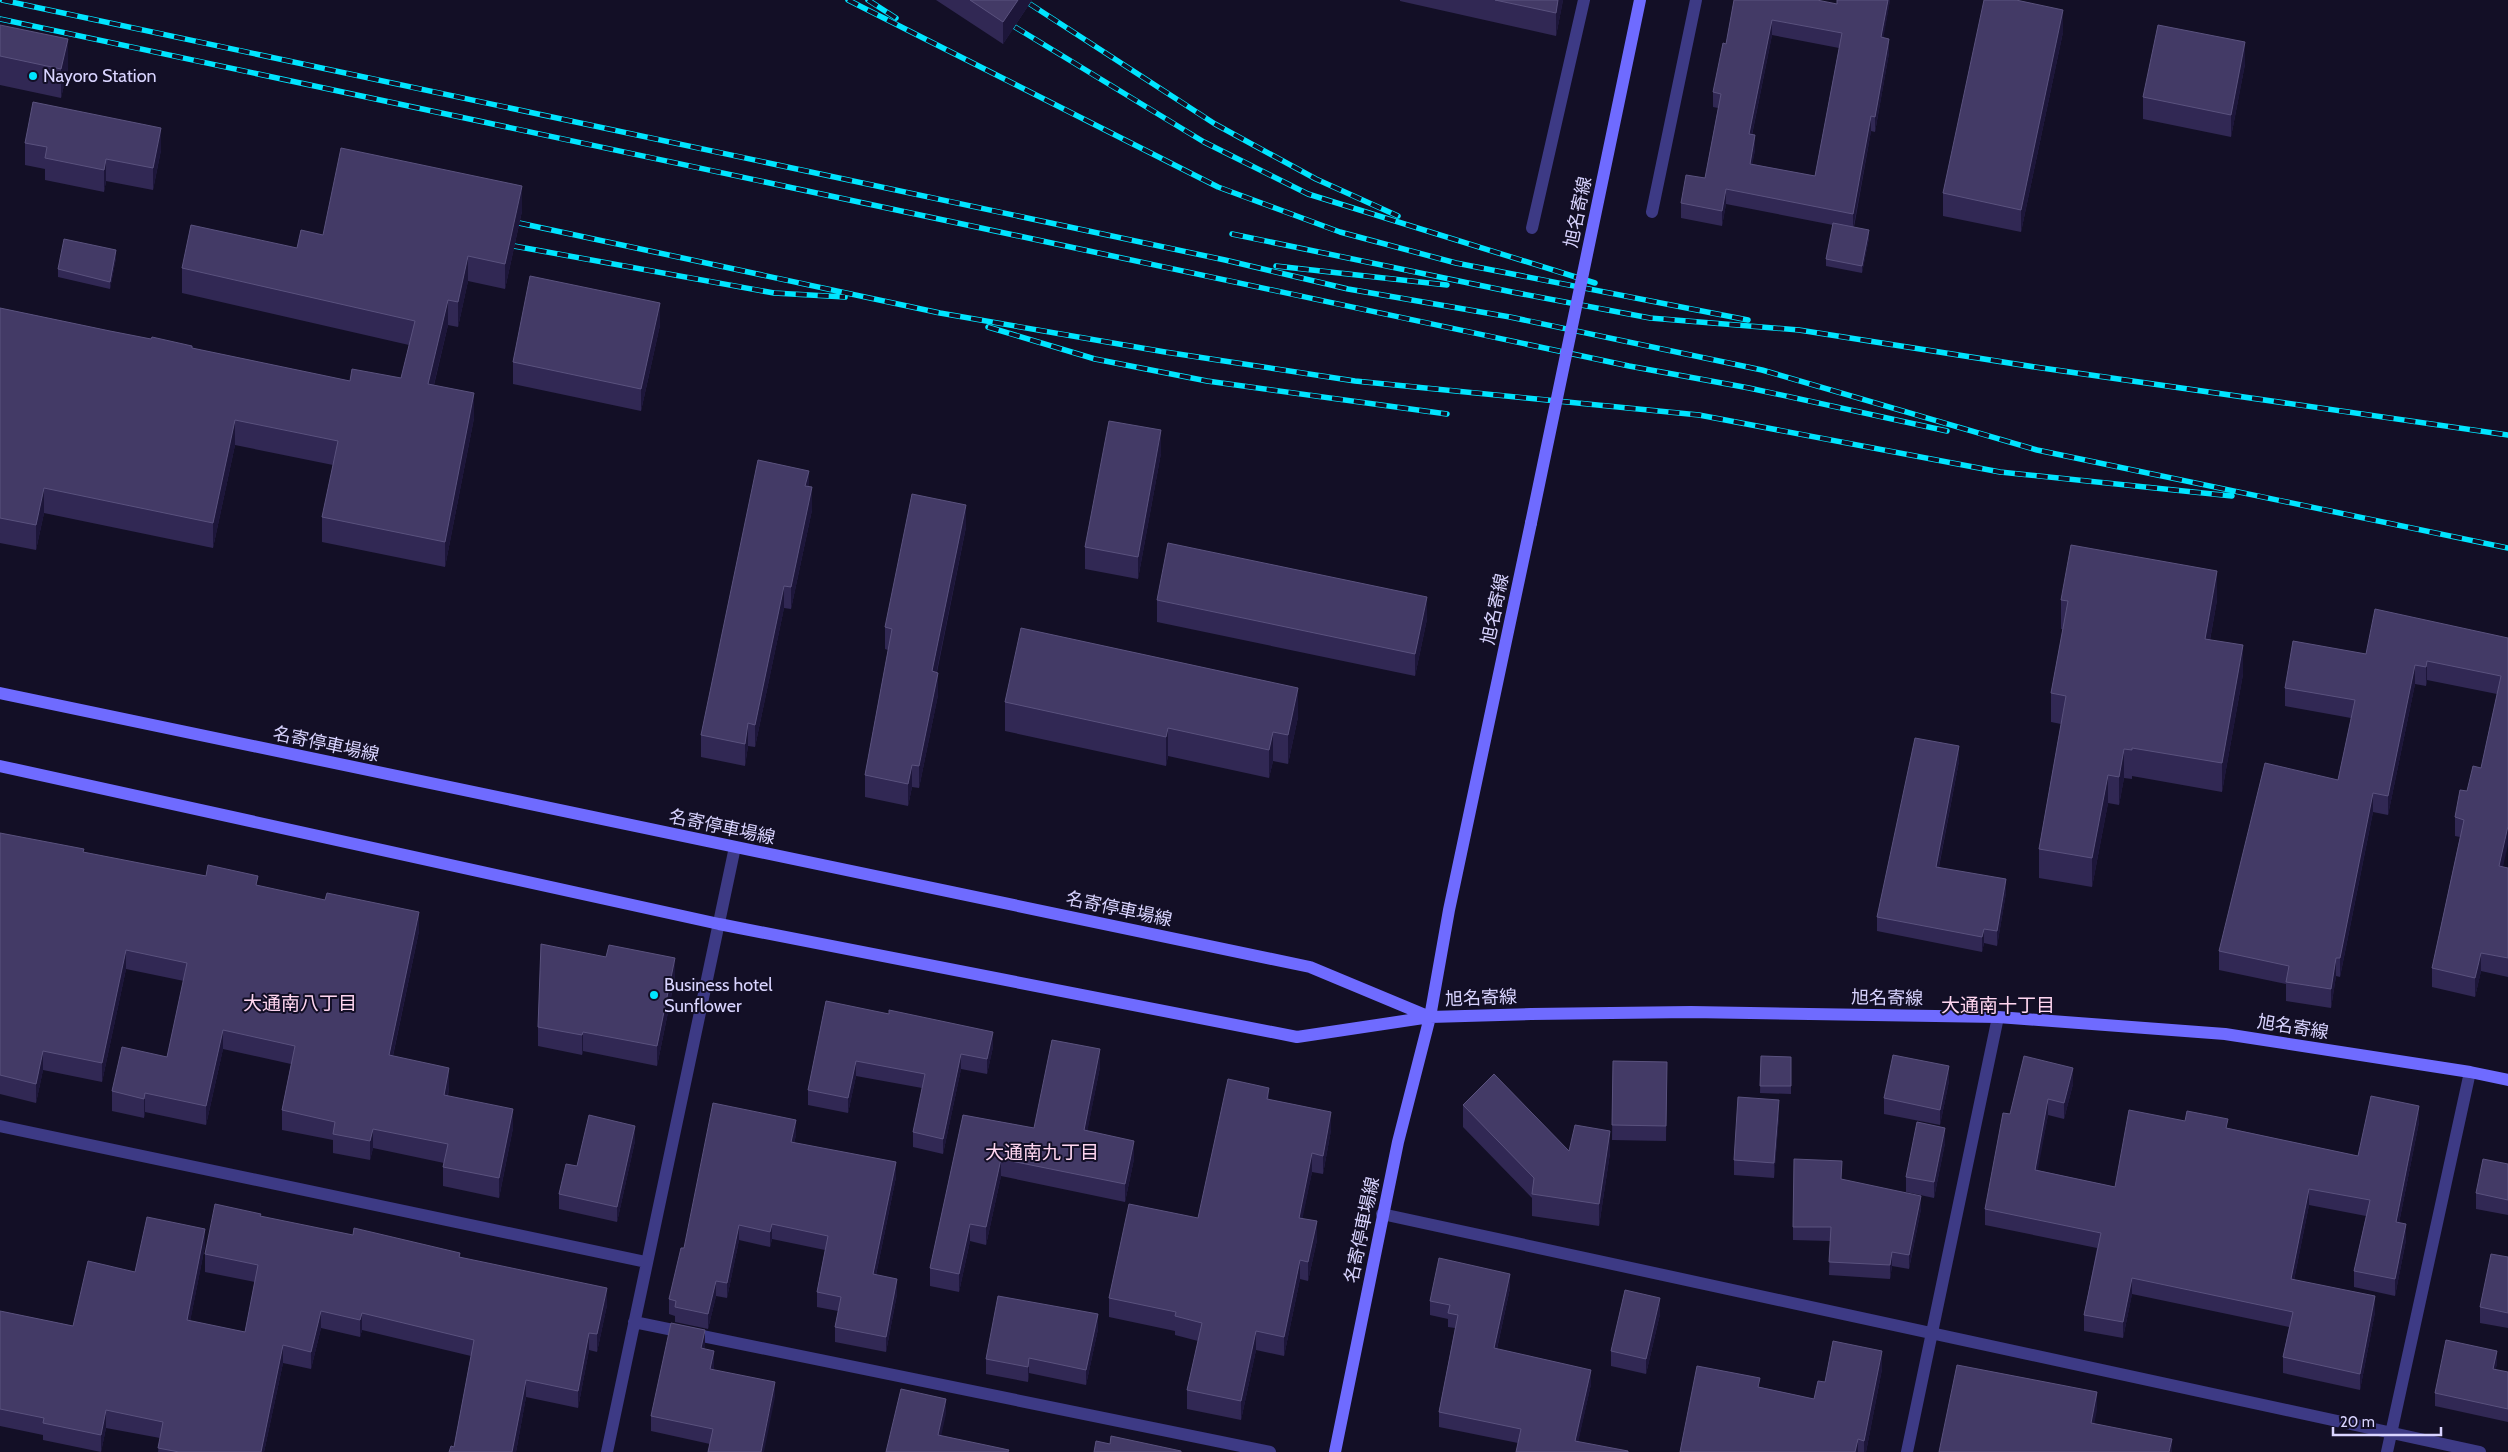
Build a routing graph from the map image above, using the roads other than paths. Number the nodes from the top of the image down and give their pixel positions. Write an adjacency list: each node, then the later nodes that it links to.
1 (1584, 0): 5 (street)
2 (1640, 0): 11 (main road, 旭名寄線, bridge)
3 (1696, 0): 4 (street)
4 (1652, 212)
5 (1532, 228)
6 (0, 693): 8 (main road, 名寄停車場線)
7 (0, 766): 9 (main road)
8 (735, 847): 9 (street); 11 (main road, 名寄停車場線)
9 (719, 924): 11 (main road); 16 (street)
10 (1998, 1017): 11 (main road, 旭名寄線); 12 (main road, 旭名寄線); 18 (street)
11 (1430, 1018): 15 (main road, 名寄停車場線)
12 (2470, 1072): 13 (main road, 旭名寄線); 19 (street)
13 (2508, 1080)
14 (0, 1126): 16 (street)
15 (1382, 1214): 18 (street); 22 (main road, 名寄停車場線)
16 (646, 1262): 17 (street)
17 (634, 1322): 20 (street); 21 (street)
18 (1933, 1334): 19 (street); 23 (street)
19 (2390, 1433): 24 (street); 25 (street)
20 (607, 1452)
21 (1270, 1452)
22 (1335, 1452)
23 (1908, 1452)
24 (2387, 1452)
25 (2480, 1452)

